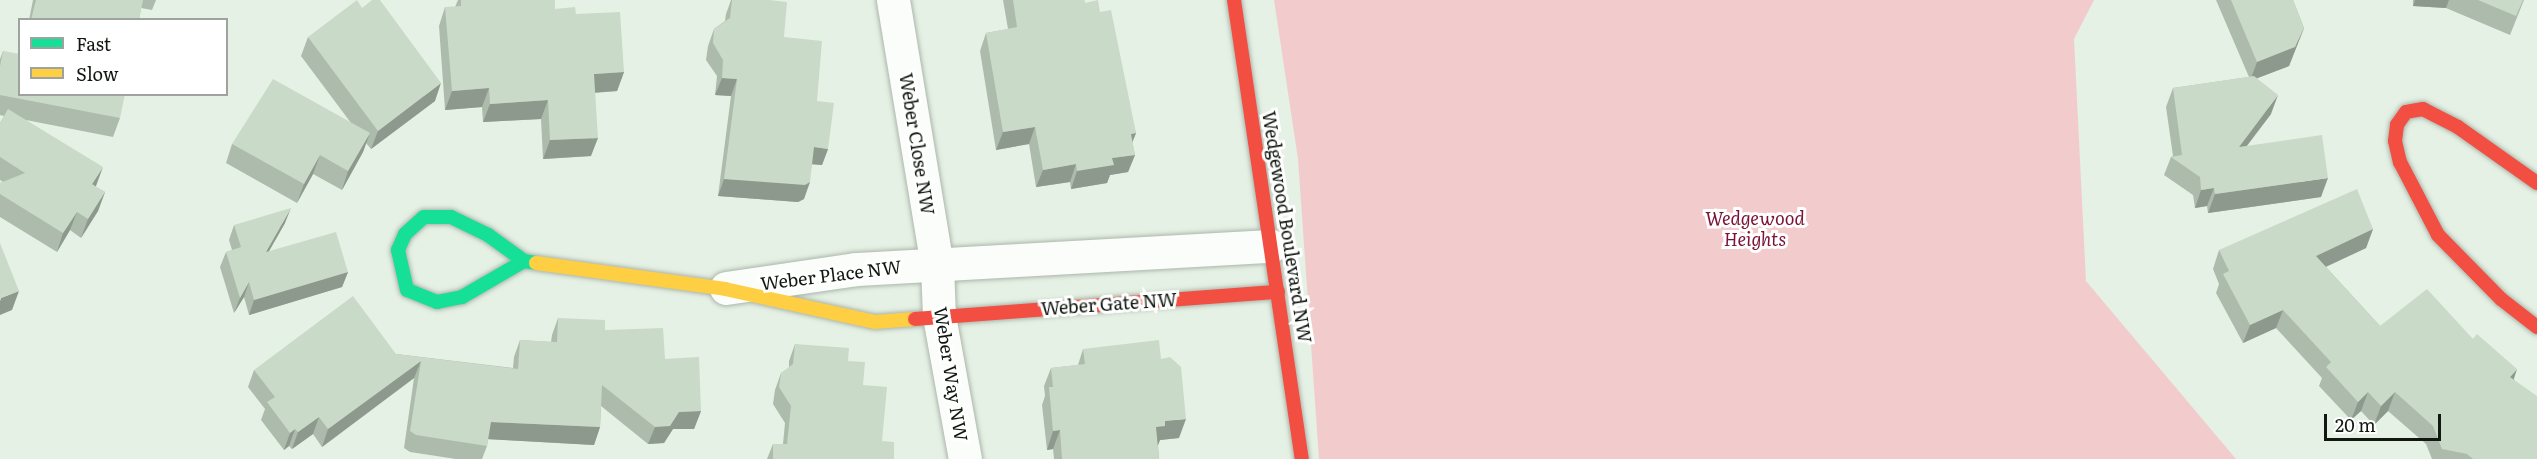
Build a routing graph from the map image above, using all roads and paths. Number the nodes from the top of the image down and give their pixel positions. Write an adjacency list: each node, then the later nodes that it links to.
1 (893, 0): 7 (street, Weber Close NW)
2 (1234, 0): 4 (street, Wedgewood Boulevard NW)
3 (2537, 183): 9 (street)
4 (1271, 246): 7 (street); 8 (street, Wedgewood Boulevard NW)
5 (524, 261): 5 (street, Weber Place NW); 6 (street, Weber Place NW)
6 (725, 289): 7 (street, Weber Place NW); 7 (street, Weber Place NW)
7 (938, 290): 8 (street, Weber Gate NW); 10 (street, Weber Way NW)
8 (1278, 292): 11 (street, Wedgewood Boulevard NW)
9 (2537, 327)
10 (965, 459)
11 (1302, 459)

